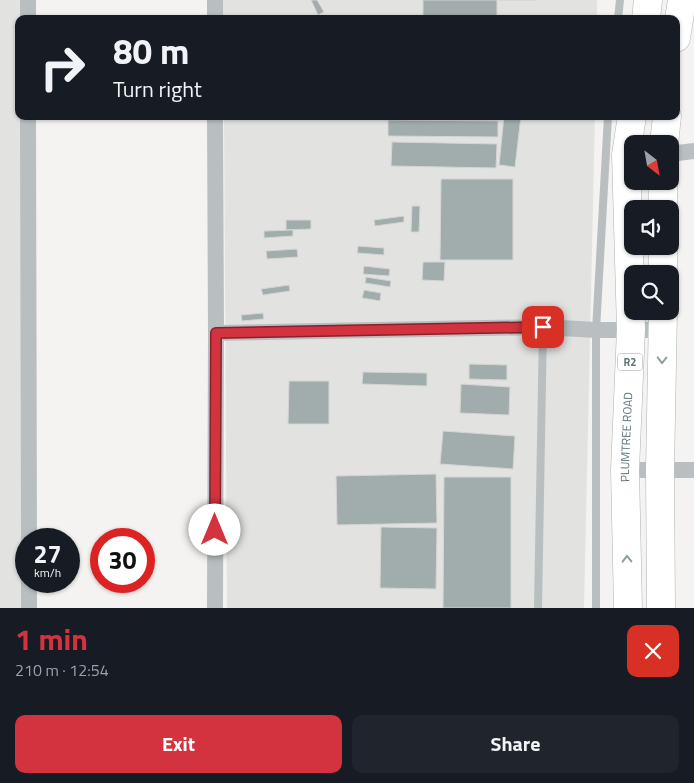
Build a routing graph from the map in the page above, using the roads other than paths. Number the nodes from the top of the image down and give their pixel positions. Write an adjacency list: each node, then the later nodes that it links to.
1 (28, 0): 6 (street)
2 (215, 0): 7 (street)
3 (620, 0): 8 (lane)
4 (648, 0): 9 (highway)
5 (682, 0): 10 (highway)
6 (28, 15)
7 (215, 15)
8 (618, 15)
9 (646, 15)
10 (680, 15)
11 (28, 120): 29 (street)
12 (215, 120): 25 (street)
13 (608, 120): 24 (lane)
14 (632, 120): 16 (highway, PLUMTREE ROAD / R2)
15 (667, 120): 17 (highway)
16 (631, 135)
17 (665, 135)
18 (694, 151): 19 (street)
19 (679, 153)
20 (629, 190): 23 (highway, PLUMTREE ROAD / R2)
21 (663, 321): 23 (street); 27 (highway, one-way to 27)
22 (543, 327): 24 (street); 25 (street); 33 (lane)
23 (631, 329): 24 (street); 26 (highway, PLUMTREE ROAD / R2)
24 (596, 330): 34 (lane)
25 (216, 333): 32 (street)
26 (625, 470): 27 (street); 35 (highway, PLUMTREE ROAD / R2, one-way to 26)
27 (660, 470): 28 (street); 36 (highway)
28 (694, 470)
29 (29, 528)
30 (29, 593): 31 (street)
31 (29, 608)
32 (215, 608)
33 (538, 608)
34 (596, 608)
35 (628, 608)
36 (661, 608)

